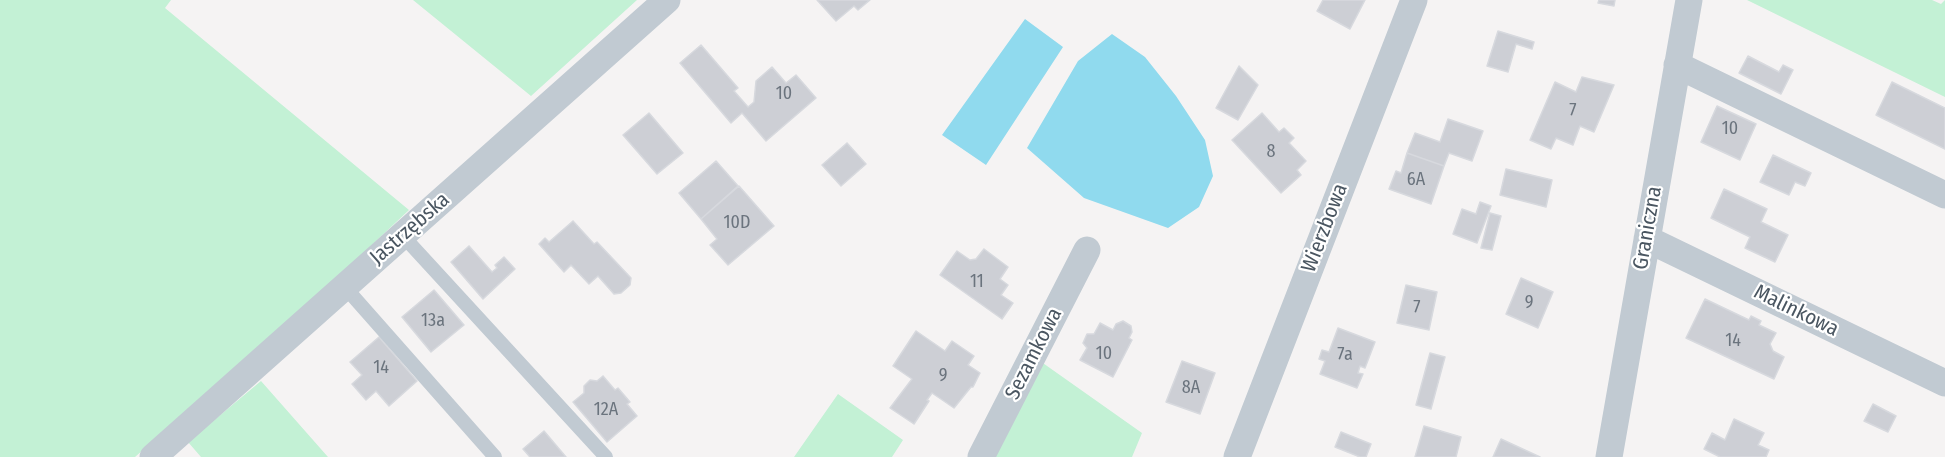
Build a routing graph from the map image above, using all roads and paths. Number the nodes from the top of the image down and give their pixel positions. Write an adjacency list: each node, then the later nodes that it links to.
1 (667, 0): 6 (street, Jastrzębska)
2 (1414, 0): 15 (street, Wierzbowa)
3 (1689, 0): 4 (street, Graniczna)
4 (1677, 65): 5 (street); 7 (street, Graniczna)
5 (1945, 195)
6 (403, 236): 9 (street, Jastrzębska); 13 (lane)
7 (1647, 239): 10 (street, Malinkowa); 16 (street, Graniczna)
8 (1087, 250): 14 (street, Sezamkowa)
9 (344, 286): 11 (street, Jastrzębska); 12 (lane)
10 (1945, 383)
11 (153, 457)
12 (495, 457)
13 (606, 457)
14 (981, 457)
15 (1237, 457)
16 (1609, 457)

